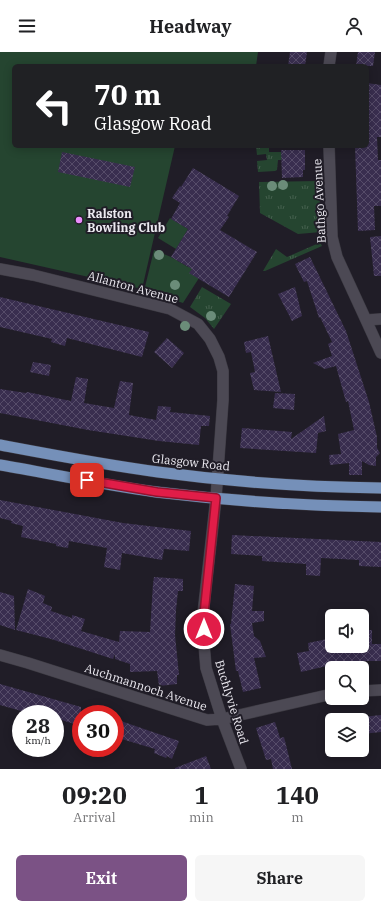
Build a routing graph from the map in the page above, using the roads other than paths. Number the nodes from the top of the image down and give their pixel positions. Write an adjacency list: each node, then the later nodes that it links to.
1 (332, 52): 2 (street)
2 (329, 64)
3 (329, 148): 6 (street, Bathgo Avenue)
4 (0, 269): 10 (street, Allanton Avenue)
5 (381, 319): 6 (street)
6 (366, 320): 7 (street, Bathgo Avenue)
7 (381, 353)
8 (0, 445): 10 (main road, Glasgow Road)
9 (0, 465): 13 (main road)
10 (217, 479): 11 (main road, Glasgow Road); 13 (street, Allanton Avenue)
11 (297, 485): 12 (main road, Glasgow Road); 14 (main road)
12 (381, 488)
13 (216, 498): 14 (main road); 20 (street, Buchlyvie Road)
14 (294, 504): 15 (main road)
15 (381, 507)
16 (0, 655): 20 (street, Auchmannoch Avenue)
17 (381, 690): 18 (street)
18 (369, 691)
19 (325, 696): 20 (street, Auchmannoch Avenue)
20 (222, 719): 21 (street, Buchlyvie Road)
21 (241, 769)

